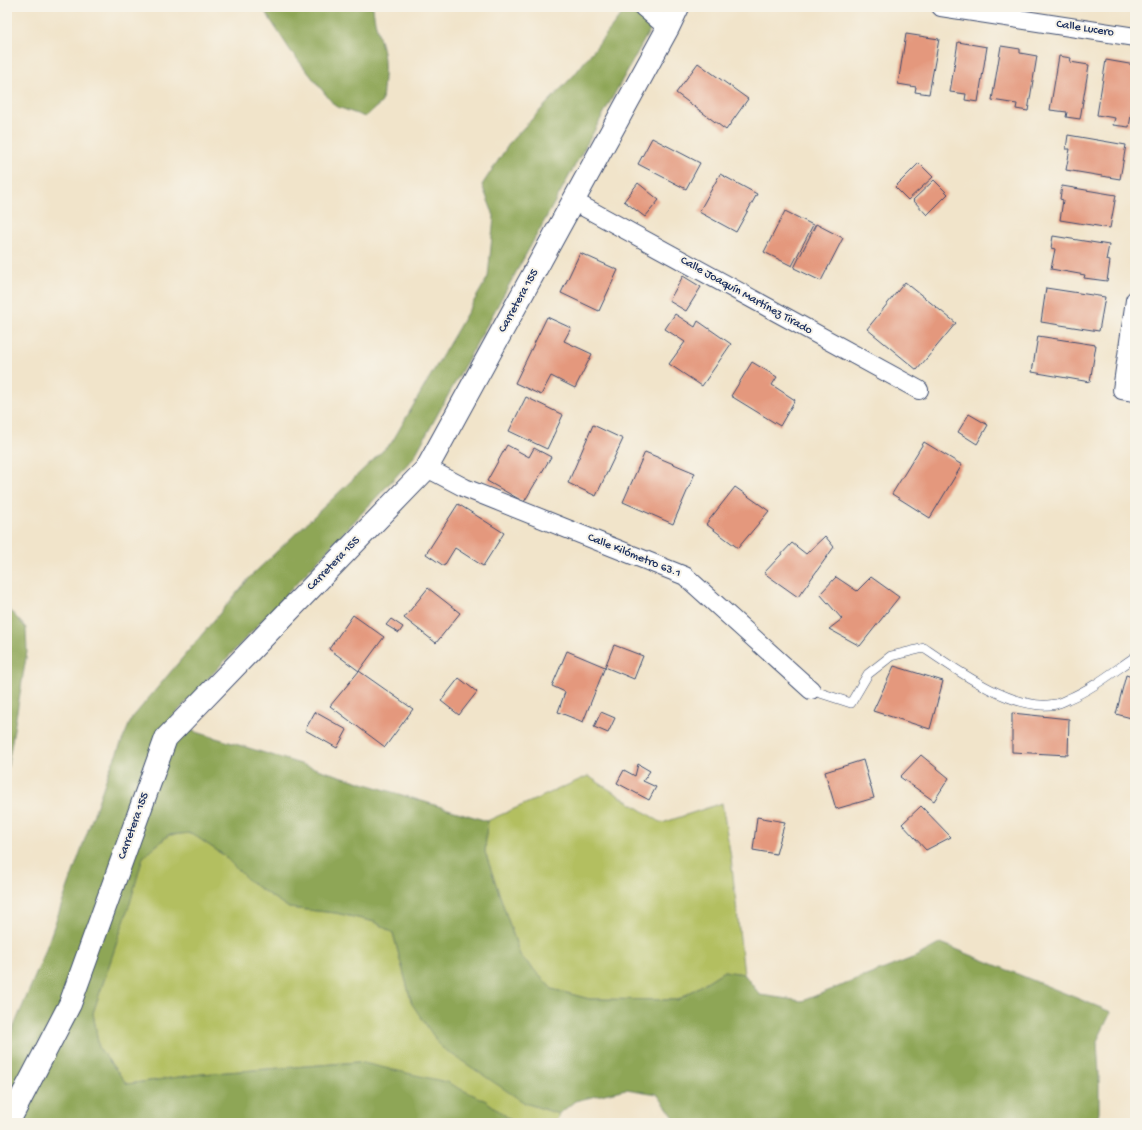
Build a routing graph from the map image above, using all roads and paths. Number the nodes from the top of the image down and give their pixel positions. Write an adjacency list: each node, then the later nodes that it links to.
1 (643, 7): 4 (street)
2 (678, 7): 4 (street, Carretera 155)
3 (941, 7): 5 (street, Calle Lucero)
4 (668, 28): 6 (street, Carretera 155)
5 (1135, 37)
6 (573, 201): 8 (street, Calle Joaquín Martínez Tirado); 10 (street, Carretera 155)
7 (1135, 300): 9 (street)
8 (919, 390)
9 (1135, 392)
10 (427, 468): 12 (street, Calle Kilómetro 63.1); 13 (street, Carretera 155)
11 (1135, 657): 12 (lane)
12 (811, 690)
13 (8, 1123)

